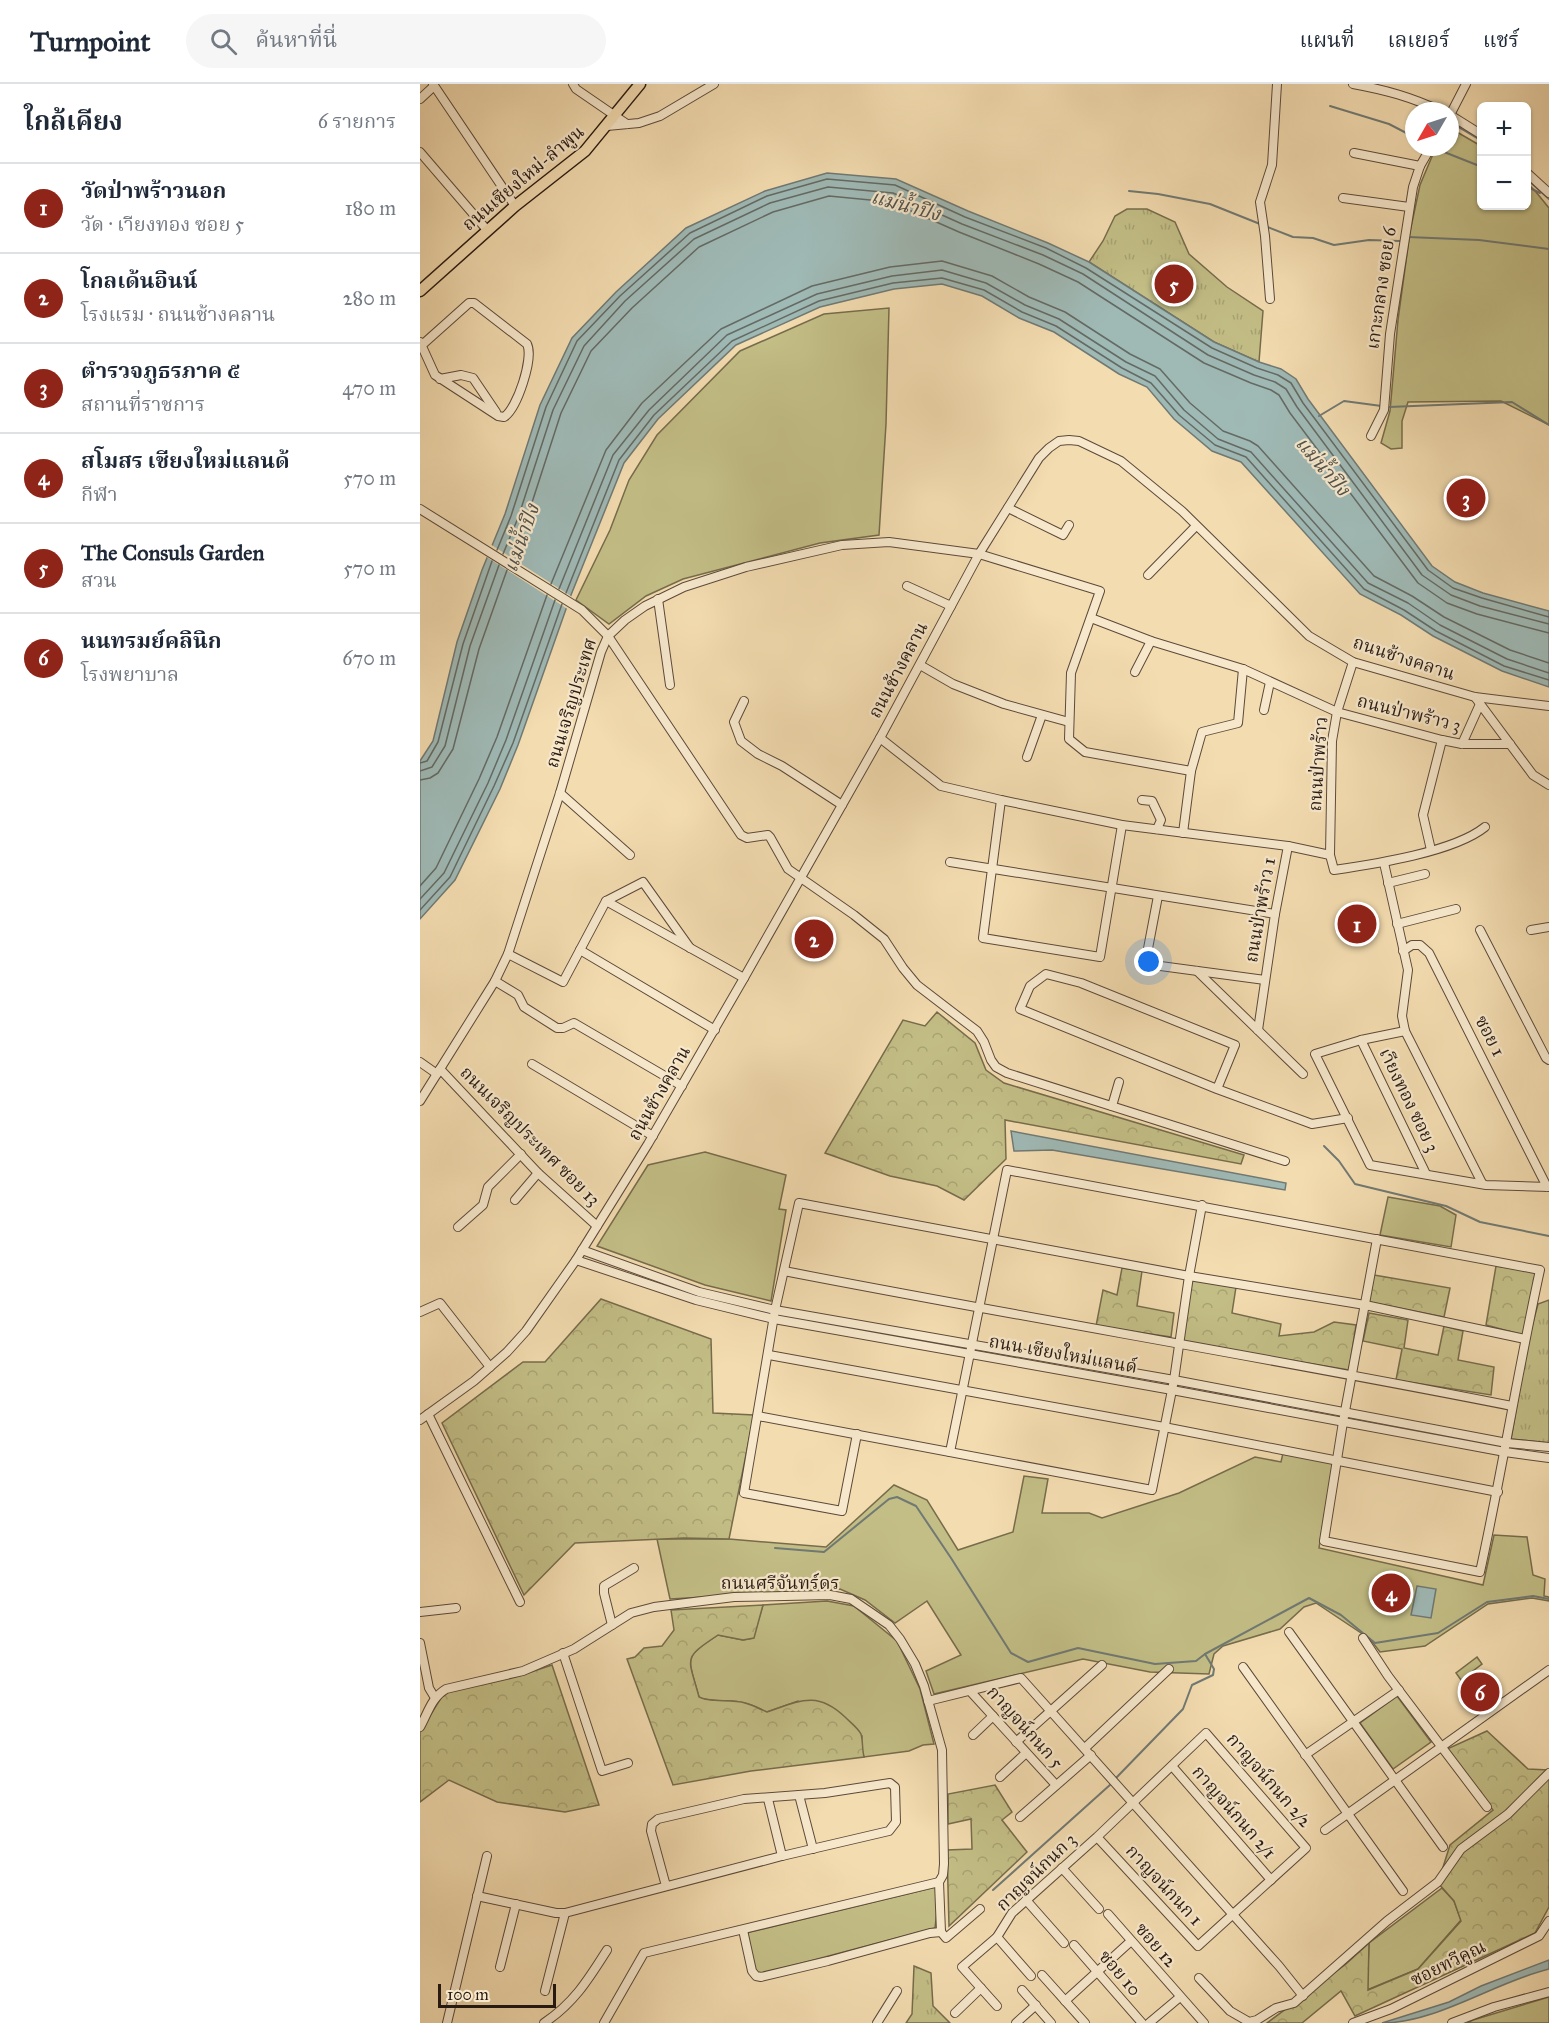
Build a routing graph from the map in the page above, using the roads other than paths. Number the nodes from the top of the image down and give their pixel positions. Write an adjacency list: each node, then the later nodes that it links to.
1 (573, 84): 11 (street)
2 (640, 84): 11 (main road, ถนนเชียงใหม่-ลำพูน)
3 (714, 84): 13 (street)
4 (1277, 84): 27 (street)
5 (1353, 84): 9 (street)
6 (1466, 84): 10 (street)
7 (434, 85): 8 (street); 23 (street)
8 (420, 99)
9 (1422, 102)
10 (1457, 102)
11 (616, 115): 13 (street); 14 (main road, ถนนเชียงใหม่-ลำพูน)
12 (1459, 121): 15 (street)
13 (627, 124): 14 (street)
14 (606, 126): 23 (main road, ถนนเชียงใหม่-ลำพูน)
15 (1477, 132)
16 (420, 152): 25 (street)
17 (1354, 153): 19 (street)
18 (1426, 156): 19 (street, เกาะกลาง ซอย 6)
19 (1420, 166): 24 (street, เกาะกลาง ซอย 6)
20 (1531, 176): 21 (street)
21 (1549, 193)
22 (1343, 198): 24 (street)
23 (515, 206): 25 (main road, ถนนเชียงใหม่-ลำพูน)
24 (1409, 207): 31 (street, เกาะกลาง ซอย 6)
25 (487, 230): 26 (main road, ถนนเชียงใหม่-ลำพูน)
26 (420, 291)
27 (1270, 299)
28 (421, 344): 29 (street); 30 (street)
29 (440, 379): 30 (street); 30 (street)
30 (498, 416)
31 (1371, 436)
32 (1008, 508): 34 (street); 35 (street, ถนนช้างคลาน); 36 (street, ถนนช้างคลาน)
33 (420, 509): 42 (street)
34 (1069, 525)
35 (1196, 526): 37 (street); 44 (street, ถนนช้างคลาน)
36 (979, 554): 39 (street, ถนนเจริญประเทศ); 40 (street, ถนนช้างคลาน); 41 (street, ถนนเจริญประเทศ)
37 (1148, 574)
38 (907, 586): 40 (street)
39 (658, 599): 42 (street, ถนนเจริญประเทศ); 49 (street)
40 (951, 606): 45 (street, ถนนช้างคลาน)
41 (1091, 618): 43 (street, ถนนป่าพร้าว 3); 56 (street)
42 (608, 636): 64 (street, ถนนเจริญประเทศ); 80 (street)
43 (1150, 641): 46 (street, ถนนป่าพร้าว 3); 47 (street)
44 (1353, 662): 50 (street, ถนนช้างคลาน); 54 (street, ถนนป่าพร้าว)
45 (920, 665): 55 (street); 57 (street, ถนนช้างคลาน)
46 (1243, 669): 48 (street, ถนนป่าพร้าว 3); 62 (street)
47 (1135, 672)
48 (1270, 682): 53 (street); 54 (street, ถนนป่าพร้าว 3)
49 (670, 685)
50 (1477, 700): 52 (street, ถนนช้างคลาน); 59 (street); 60 (street)
51 (744, 701): 67 (street)
52 (1549, 706)
53 (1264, 710)
54 (1337, 712): 58 (street, ถนนป่าพร้าว 3); 75 (street, ถนนป่าพร้าว)
55 (1042, 715): 56 (street); 61 (street)
56 (1069, 722): 62 (street)
57 (880, 738): 65 (street); 67 (street, ถนนช้างคลาน)
58 (1442, 740): 59 (street, ถนนป่าพร้าว 3); 73 (street)
59 (1462, 744): 60 (street, ถนนป่าพร้าว 3)
60 (1510, 744): 63 (street)
61 (1027, 757)
62 (1191, 771): 71 (street)
63 (1549, 785)
64 (560, 793): 74 (street); 94 (street, ถนนเจริญประเทศ)
65 (1001, 800): 68 (street); 78 (street)
66 (1142, 800): 70 (street)
67 (842, 805): 80 (street, ถนนช้างคลาน)
68 (1122, 825): 70 (street); 82 (street)
69 (1485, 827): 73 (street)
70 (1156, 829): 71 (street)
71 (1183, 833): 72 (street)
72 (1288, 846): 75 (street); 86 (street, ถนนป่าพร้าว 1)
73 (1431, 850): 77 (street)
74 (630, 855)
75 (1330, 855): 77 (street, ถนนป่าพร้าว)
76 (950, 862): 78 (street)
77 (1384, 863): 81 (street)
78 (992, 870): 82 (street); 82 (street)
79 (1425, 874): 81 (street)
80 (799, 879): 96 (street, ถนนช้างคลาน); 112 (street)
81 (1388, 883): 87 (street)
82 (1111, 888): 83 (street)
83 (1158, 896): 86 (street); 95 (street)
84 (606, 901): 91 (street); 91 (street); 92 (street)
85 (1456, 909): 87 (street)
86 (1275, 914): 97 (street, ถนนป่าพร้าว 1)
87 (1397, 924): 93 (street)
88 (1549, 927): 90 (street)
89 (1480, 930): 103 (street)
90 (1531, 930)
91 (690, 948): 96 (street)
92 (580, 950): 94 (street); 99 (street)
93 (1403, 951): 101 (street); 120 (street, ซอย 1)
94 (508, 954): 98 (street, ถนนเจริญประเทศ)
95 (1196, 970): 97 (street); 100 (street)
96 (744, 978): 99 (street, ถนนช้างคลาน)
97 (1265, 980): 100 (street, ถนนป่าพร้าว 1)
98 (495, 981): 106 (street, ถนนเจริญประเทศ); 109 (street)
99 (715, 1030): 109 (street, ถนนช้างคลาน)
100 (1258, 1030): 107 (street)
101 (1405, 1031): 102 (street); 119 (street)
102 (1361, 1040): 113 (street); 118 (street, เาียงทอง ซอย 3)
103 (1549, 1060)
104 (420, 1062): 106 (street, ถนนเจริญประเทศ ซอย 13)
105 (532, 1064): 114 (street)
106 (438, 1072): 111 (street, ถนนเจริญประเทศ); 115 (street, ถนนเจริญประเทศ ซอย 13)
107 (1303, 1074)
108 (1119, 1082): 112 (street)
109 (682, 1086): 114 (street, ถนนช้างคลาน)
110 (1216, 1089): 110 (street); 113 (street)
111 (420, 1101)
112 (1112, 1106): 116 (street)
113 (1348, 1118): 118 (street)
114 (653, 1136): 124 (street, ถนนช้างคลาน)
115 (521, 1154): 117 (street, ถนนเจริญประเทศ ซอย 13); 123 (street)
116 (1285, 1161)
117 (538, 1173): 121 (street); 124 (street, ถนนเจริญประเทศ ซอย 13)
118 (1426, 1174): 119 (street)
119 (1482, 1183): 120 (street)
120 (1548, 1185)
121 (515, 1200)
122 (1202, 1205): 125 (street); 126 (street); 130 (street)
123 (458, 1227)
124 (597, 1227): 127 (street, ถนนช้างคลาน)
125 (1377, 1239): 131 (street); 136 (street)
126 (992, 1240): 129 (street); 130 (street); 132 (street)
127 (582, 1250): 128 (street, ถนนช้างคลาน); 133 (street, ถนน เชียงใหม่แลนด์)
128 (576, 1260): 135 (street, ถนน เชียงใหม่แลนด์); 141 (street, ถนนช้างคลาน)
129 (784, 1270): 132 (street); 133 (street)
130 (1189, 1276): 131 (street); 138 (street)
131 (1365, 1305): 136 (street); 142 (street)
132 (979, 1309): 137 (street); 138 (street)
133 (775, 1310): 135 (street); 137 (street, ถนน เชียงใหม่แลนด์)
134 (420, 1312): 141 (street)
135 (774, 1319): 139 (street); 140 (street, ถนน เชียงใหม่แลนด์)
136 (1525, 1339): 146 (street)
137 (971, 1344): 140 (street); 143 (street, ถนน เชียงใหม่แลนด์)
138 (1179, 1344): 142 (street); 143 (street)
139 (769, 1355): 145 (street); 148 (street)
140 (969, 1355): 144 (street, ถนน เชียงใหม่แลนด์); 145 (street)
141 (490, 1367): 147 (street, ถนนช้างคลาน)
142 (1352, 1374): 146 (street); 149 (street)
143 (1174, 1380): 144 (street); 149 (street, ถนน เชียงใหม่แลนด์)
144 (1172, 1390): 149 (street, ถนน เชียงใหม่แลนด์); 151 (street)
145 (962, 1391): 151 (street); 155 (street)
146 (1512, 1406): 153 (street)
147 (428, 1414): 150 (street, ถนนช้างคลาน); 160 (street)
148 (758, 1416): 152 (street); 152 (street)
149 (1344, 1417): 153 (street, ถนน เชียงใหม่แลนด์); 157 (street)
150 (420, 1420)
151 (1164, 1427): 155 (street); 157 (street)
152 (857, 1434): 155 (street)
153 (1506, 1447): 154 (street, ถนน เชียงใหม่แลนด์); 156 (street, ถนน เชียงใหม่แลนด์); 158 (street)
154 (1549, 1448)
155 (950, 1452)
156 (1549, 1458)
157 (1337, 1461): 158 (street); 158 (street)
158 (1498, 1492)
159 (634, 1568): 163 (street)
160 (520, 1602)
161 (456, 1608): 162 (street)
162 (420, 1612)
163 (612, 1625): 167 (street, ถนนศรีจันทร์ดร); 175 (street, ถนนศรีจันทร์ดร)
164 (1289, 1632): 178 (street)
165 (1363, 1638): 172 (street)
166 (420, 1643): 174 (street)
167 (563, 1653): 174 (street, ถนนศรีจันทร์ดร); 187 (street)
168 (1102, 1665): 176 (street)
169 (1243, 1667): 186 (street)
170 (1169, 1669): 184 (street)
171 (1549, 1670): 183 (street)
172 (1399, 1690): 178 (street); 183 (street)
173 (970, 1691): 175 (street); 176 (street); 177 (street, กาญจน์กนก 5)
174 (435, 1698): 179 (street)
175 (928, 1701): 207 (street, ถนนศรีจันทร์ดร)
176 (1051, 1710): 182 (street); 184 (street)
177 (993, 1716): 181 (street); 182 (street, กาญจน์กนก 5)
178 (1354, 1722): 186 (street); 191 (street)
179 (420, 1727)
180 (1206, 1733): 188 (street, กาญจน์กนก 3); 206 (street, กาญจน์กนก 2/2)
181 (973, 1735)
182 (1016, 1742): 185 (street, กาญจน์กนก 5)
183 (1442, 1746): 191 (street); 196 (street)
184 (1088, 1751): 192 (street); 195 (street)
185 (1026, 1753): 190 (street); 192 (street, กาญจน์กนก 5)
186 (1305, 1755): 197 (street)
187 (628, 1763)
188 (1172, 1766): 195 (street, กาญจน์กนก 3); 206 (street, กาญจน์กนก 2/1)
189 (1549, 1773): 232 (street)
190 (1000, 1777)
191 (1395, 1780): 197 (street); 201 (street)
192 (1056, 1785): 198 (street)
193 (799, 1796): 194 (street); 202 (street); 202 (street)
194 (768, 1799): 204 (street); 208 (street)
195 (1134, 1803): 200 (street, กาญจน์กนก 3); 215 (street)
196 (1486, 1807)
197 (1347, 1814): 199 (street); 209 (street)
198 (1020, 1817)
199 (1325, 1830)
200 (1098, 1837): 205 (street, กาญจน์กนก 3); 215 (street, กาญจน์กนก 1)
201 (1443, 1846)
202 (813, 1849): 204 (street)
203 (487, 1856): 210 (street)
204 (782, 1856): 208 (street)
205 (1062, 1868): 211 (street, กาญจน์กนก 3); 220 (street, ซอย 12)
206 (1271, 1880): 215 (street)
207 (939, 1881): 217 (street); 218 (street, ถนนศรีจันทร์ดร)
208 (666, 1886): 214 (street)
209 (1402, 1891)
210 (477, 1896): 212 (street); 238 (street)
211 (1026, 1900): 219 (street, กาญจน์กนก 3); 223 (street, ซอย 10)
212 (516, 1904): 214 (street); 222 (street)
213 (980, 1909): 218 (street)
214 (566, 1913): 229 (street)
215 (1233, 1915): 232 (street)
216 (1549, 1921): 248 (street, ซอยทวีคูณ)
217 (742, 1930): 218 (street); 240 (street)
218 (941, 1932)
219 (997, 1937): 225 (street); 227 (street, กาญจน์กนก 3)
220 (1131, 1941): 223 (street); 233 (street, ซอย 12)
221 (606, 1950): 239 (street)
222 (500, 1967)
223 (1098, 1971): 234 (street); 245 (street, ซอย 10)
224 (1042, 1975): 234 (street)
225 (1031, 1976)
226 (1199, 1978): 232 (street)
227 (981, 1988): 236 (street); 237 (street)
228 (1022, 1990): 235 (street)
229 (545, 1991)
230 (897, 1991): 241 (street)
231 (1549, 1992): 249 (street)
232 (1303, 1996)
233 (1180, 1997): 246 (street); 247 (street, ซอย 12)
234 (1065, 2001): 244 (street)
235 (1036, 2005): 242 (street); 243 (street)
236 (997, 2006)
237 (955, 2013)
238 (447, 2023)
239 (544, 2023)
240 (604, 2023)
241 (877, 2023)
242 (1016, 2023)
243 (1051, 2023)
244 (1085, 2023)
245 (1142, 2023)
246 (1149, 2023)
247 (1204, 2023)
248 (1353, 2023)
249 (1452, 2023)

